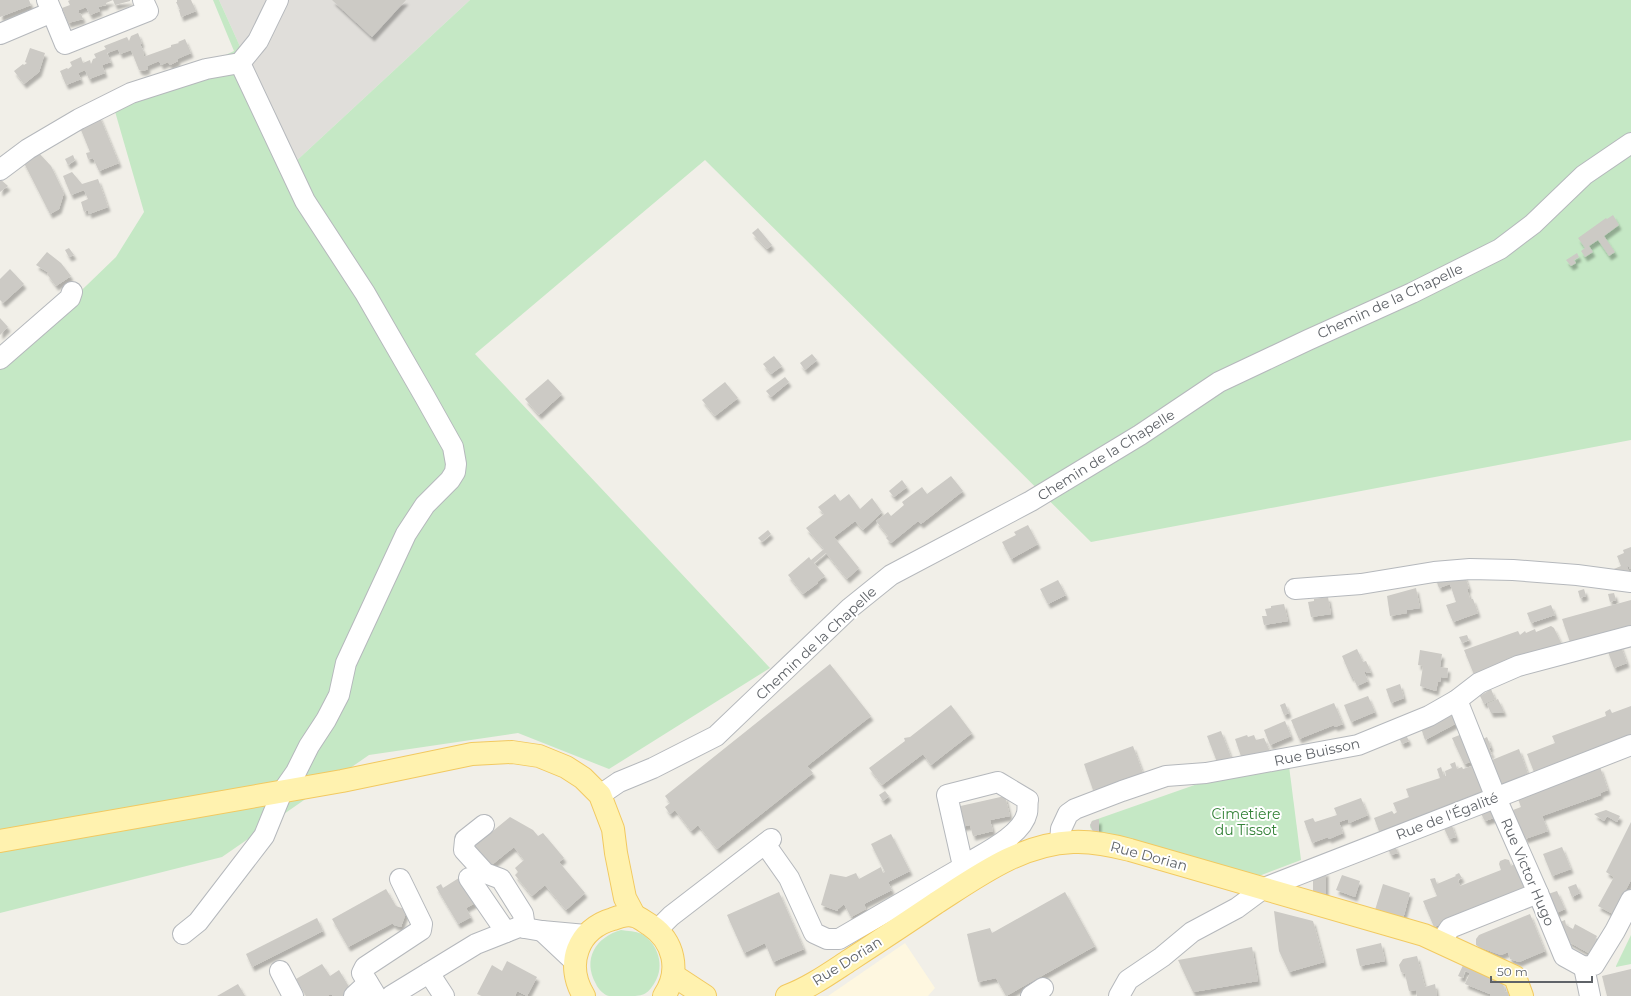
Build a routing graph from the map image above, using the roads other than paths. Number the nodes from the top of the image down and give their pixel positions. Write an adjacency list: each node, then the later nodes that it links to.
1 (143, 0): 3 (street)
2 (278, 0): 5 (street)
3 (50, 6): 4 (street)
4 (0, 34)
5 (240, 64): 7 (street); 16 (street)
6 (1631, 143): 17 (street, Chemin de la Chapelle)
7 (0, 170)
8 (72, 292): 9 (street)
9 (0, 359)
10 (1631, 582): 11 (street)
11 (1295, 589)
12 (1630, 640): 13 (street, Rue Buisson)
13 (1457, 700): 15 (street, Rue Buisson); 18 (street, Rue Victor Hugo)
14 (1631, 745): 18 (street, Rue de l'Égalité)
15 (1128, 789): 19 (street); 22 (street, Rue Buisson)
16 (282, 792): 17 (main road); 21 (main road); 35 (street)
17 (600, 795): 23 (main road)
18 (1496, 798): 27 (street, Rue de l'Égalité); 28 (street, Rue Victor Hugo)
19 (1078, 822)
20 (484, 824): 32 (street)
21 (0, 841)
22 (1060, 843): 27 (main road, Rue Dorian); 50 (main road, Rue Dorian)
23 (616, 853): 30 (main road); 31 (main road)
24 (963, 866): 24 (street); 33 (street)
25 (469, 878): 34 (street)
26 (400, 879): 43 (street)
27 (1264, 888): 37 (main road, Rue Dorian); 51 (street, Rue de l'Égalité)
28 (1538, 894): 37 (street); 39 (street, Rue Victor Hugo)
29 (1631, 900): 39 (street)
30 (634, 916): 31 (main road); 33 (main road)
31 (604, 921): 36 (main road)
32 (534, 930): 34 (street); 36 (street); 38 (street)
33 (657, 930): 42 (main road)
34 (506, 932): 41 (street)
35 (183, 934)
36 (586, 935): 38 (main road)
37 (1441, 942): 52 (main road, Rue Dorian)
38 (575, 962): 47 (main road)
39 (1589, 966): 53 (street)
40 (280, 971): 44 (street)
41 (429, 972): 45 (street); 46 (street)
42 (673, 975): 48 (main road); 49 (main road)
43 (366, 992)
44 (293, 996)
45 (391, 996)
46 (444, 996)
47 (584, 996)
48 (664, 996)
49 (705, 996)
50 (787, 996)
51 (1119, 996)
52 (1522, 996)
53 (1590, 996)

